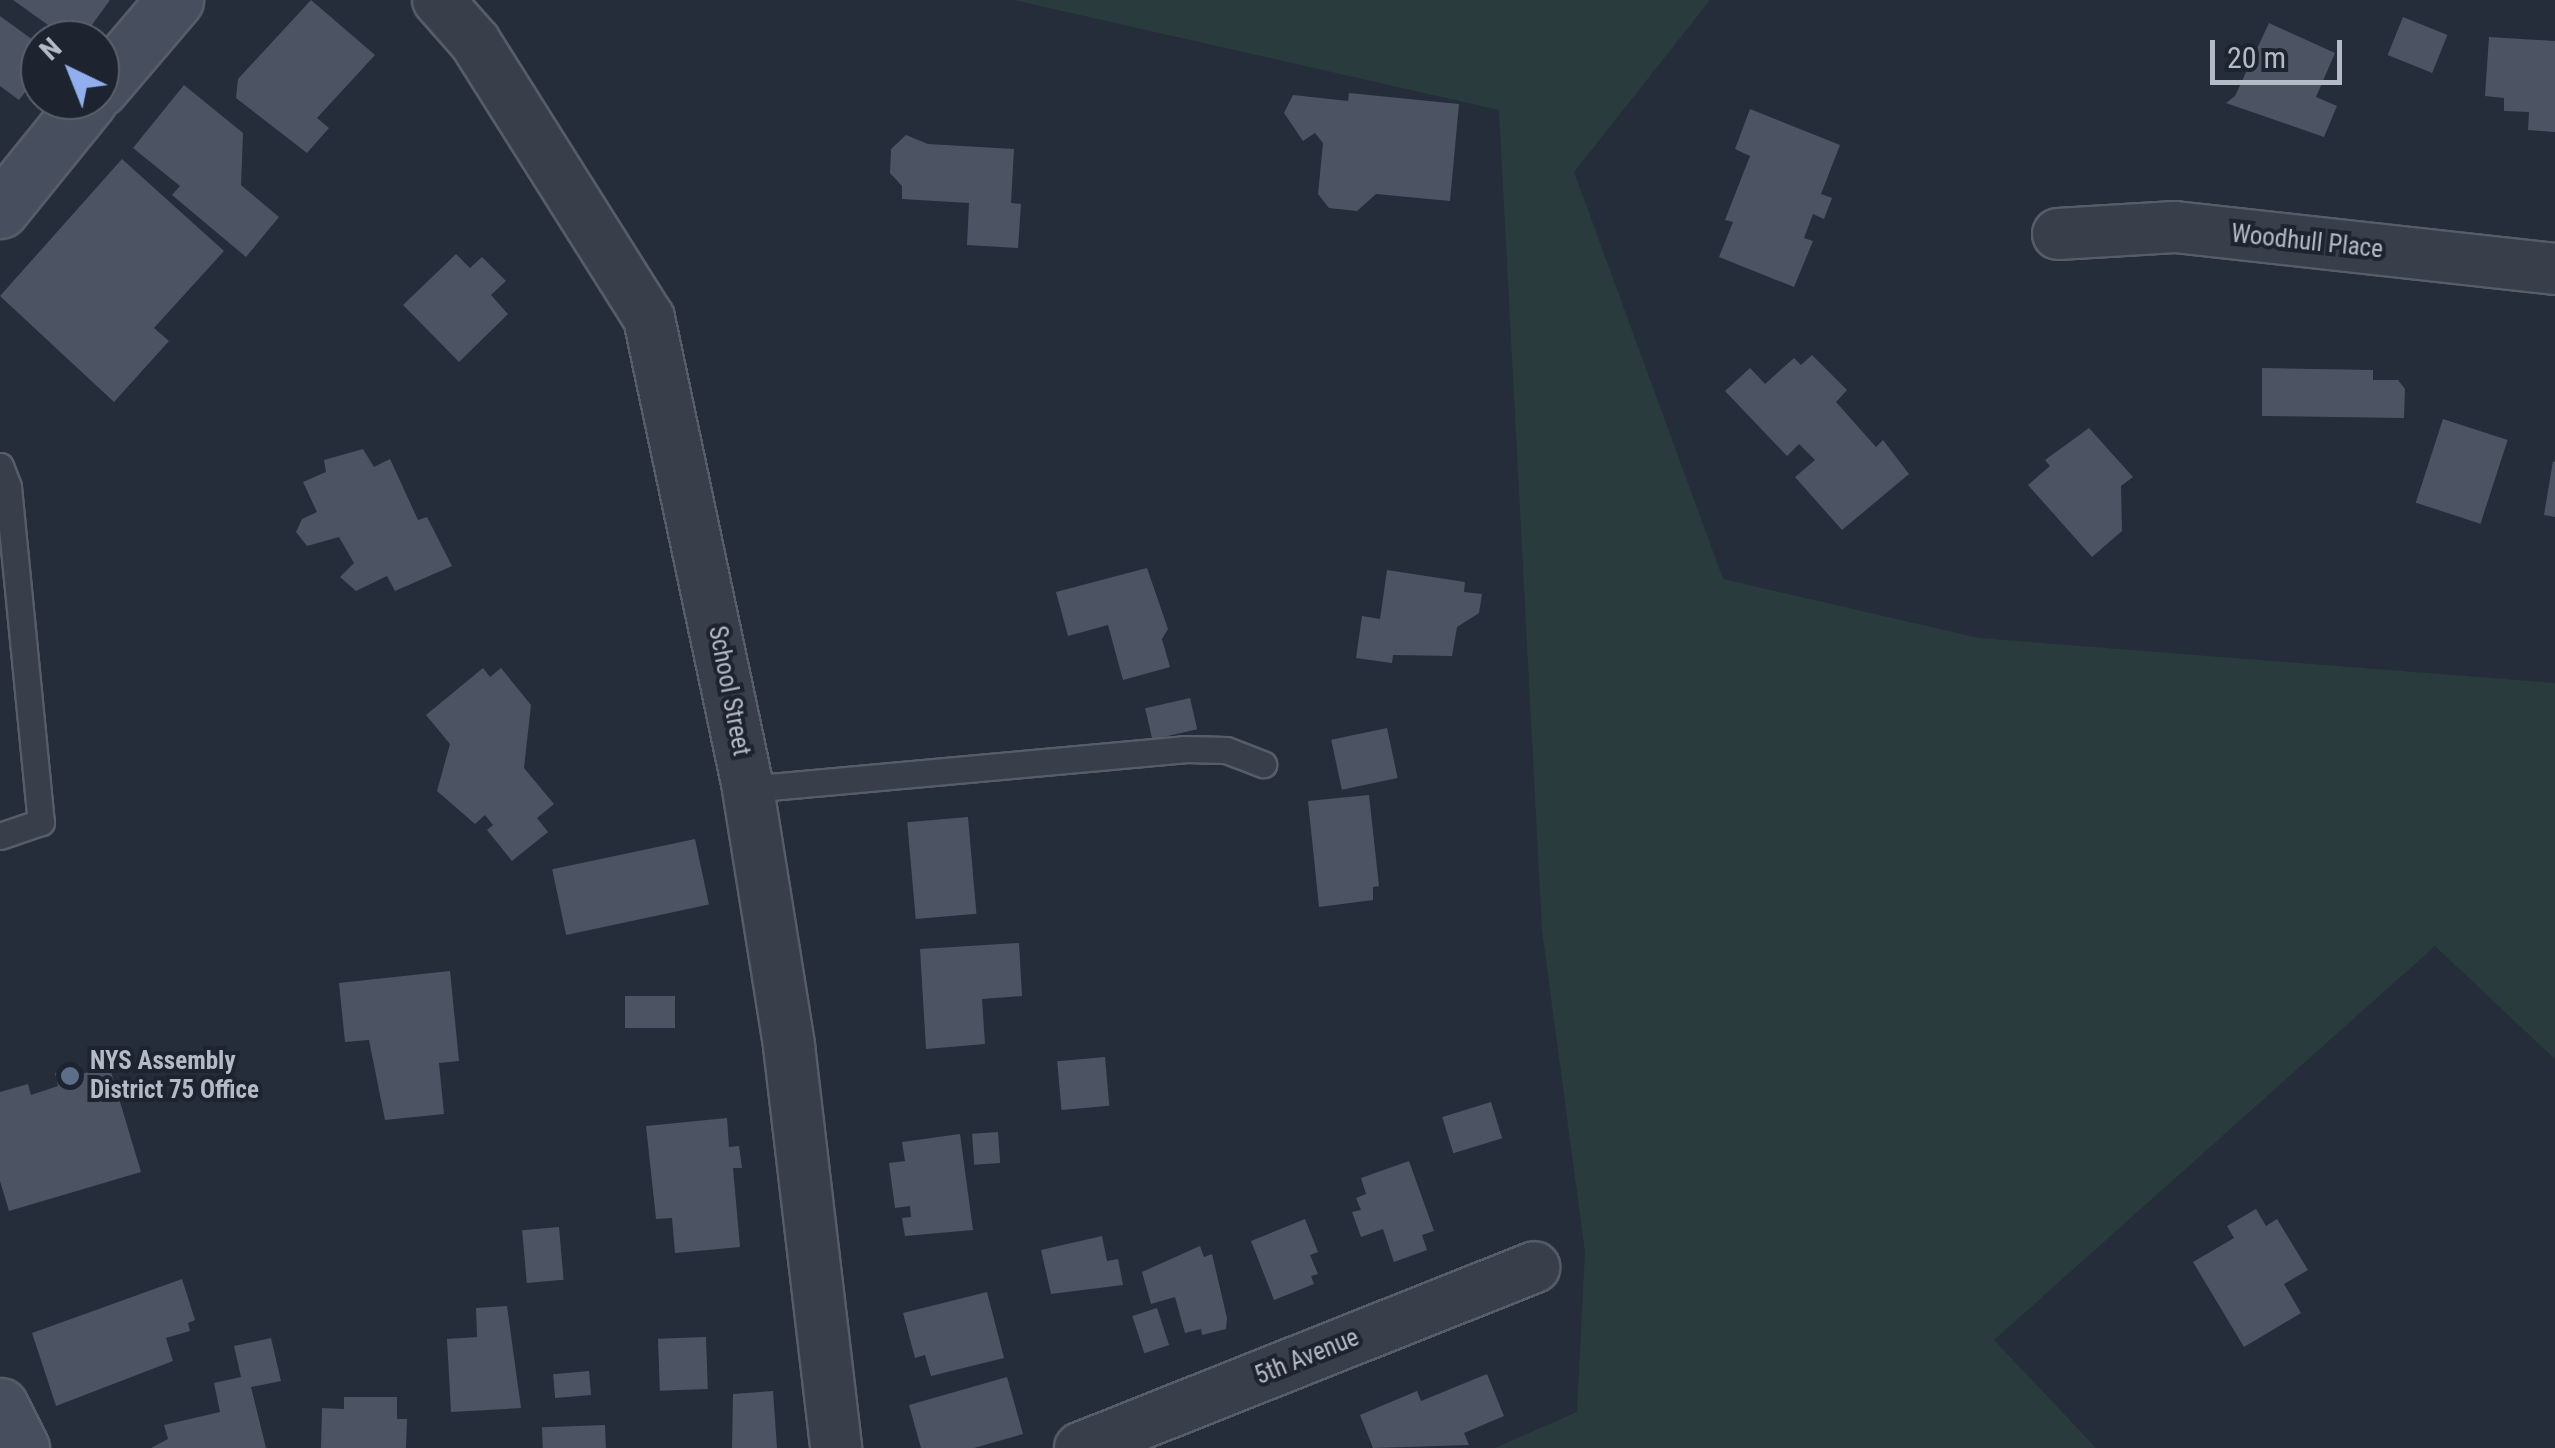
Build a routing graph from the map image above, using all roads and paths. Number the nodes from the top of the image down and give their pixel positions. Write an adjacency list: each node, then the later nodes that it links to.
1 (175, 0): 3 (street)
2 (438, 0): 10 (street, School Street)
3 (120, 65)
4 (74, 120): 5 (street)
5 (0, 210)
6 (2058, 234): 7 (street, Woodhull Place)
7 (2555, 269)
8 (0, 466): 11 (lane)
9 (1263, 764): 10 (lane)
10 (748, 788): 15 (street, School Street)
11 (0, 836)
12 (1534, 1266): 16 (street, 5th Avenue)
13 (0, 1406): 14 (street)
14 (21, 1448)
15 (836, 1448)
16 (1080, 1448)

